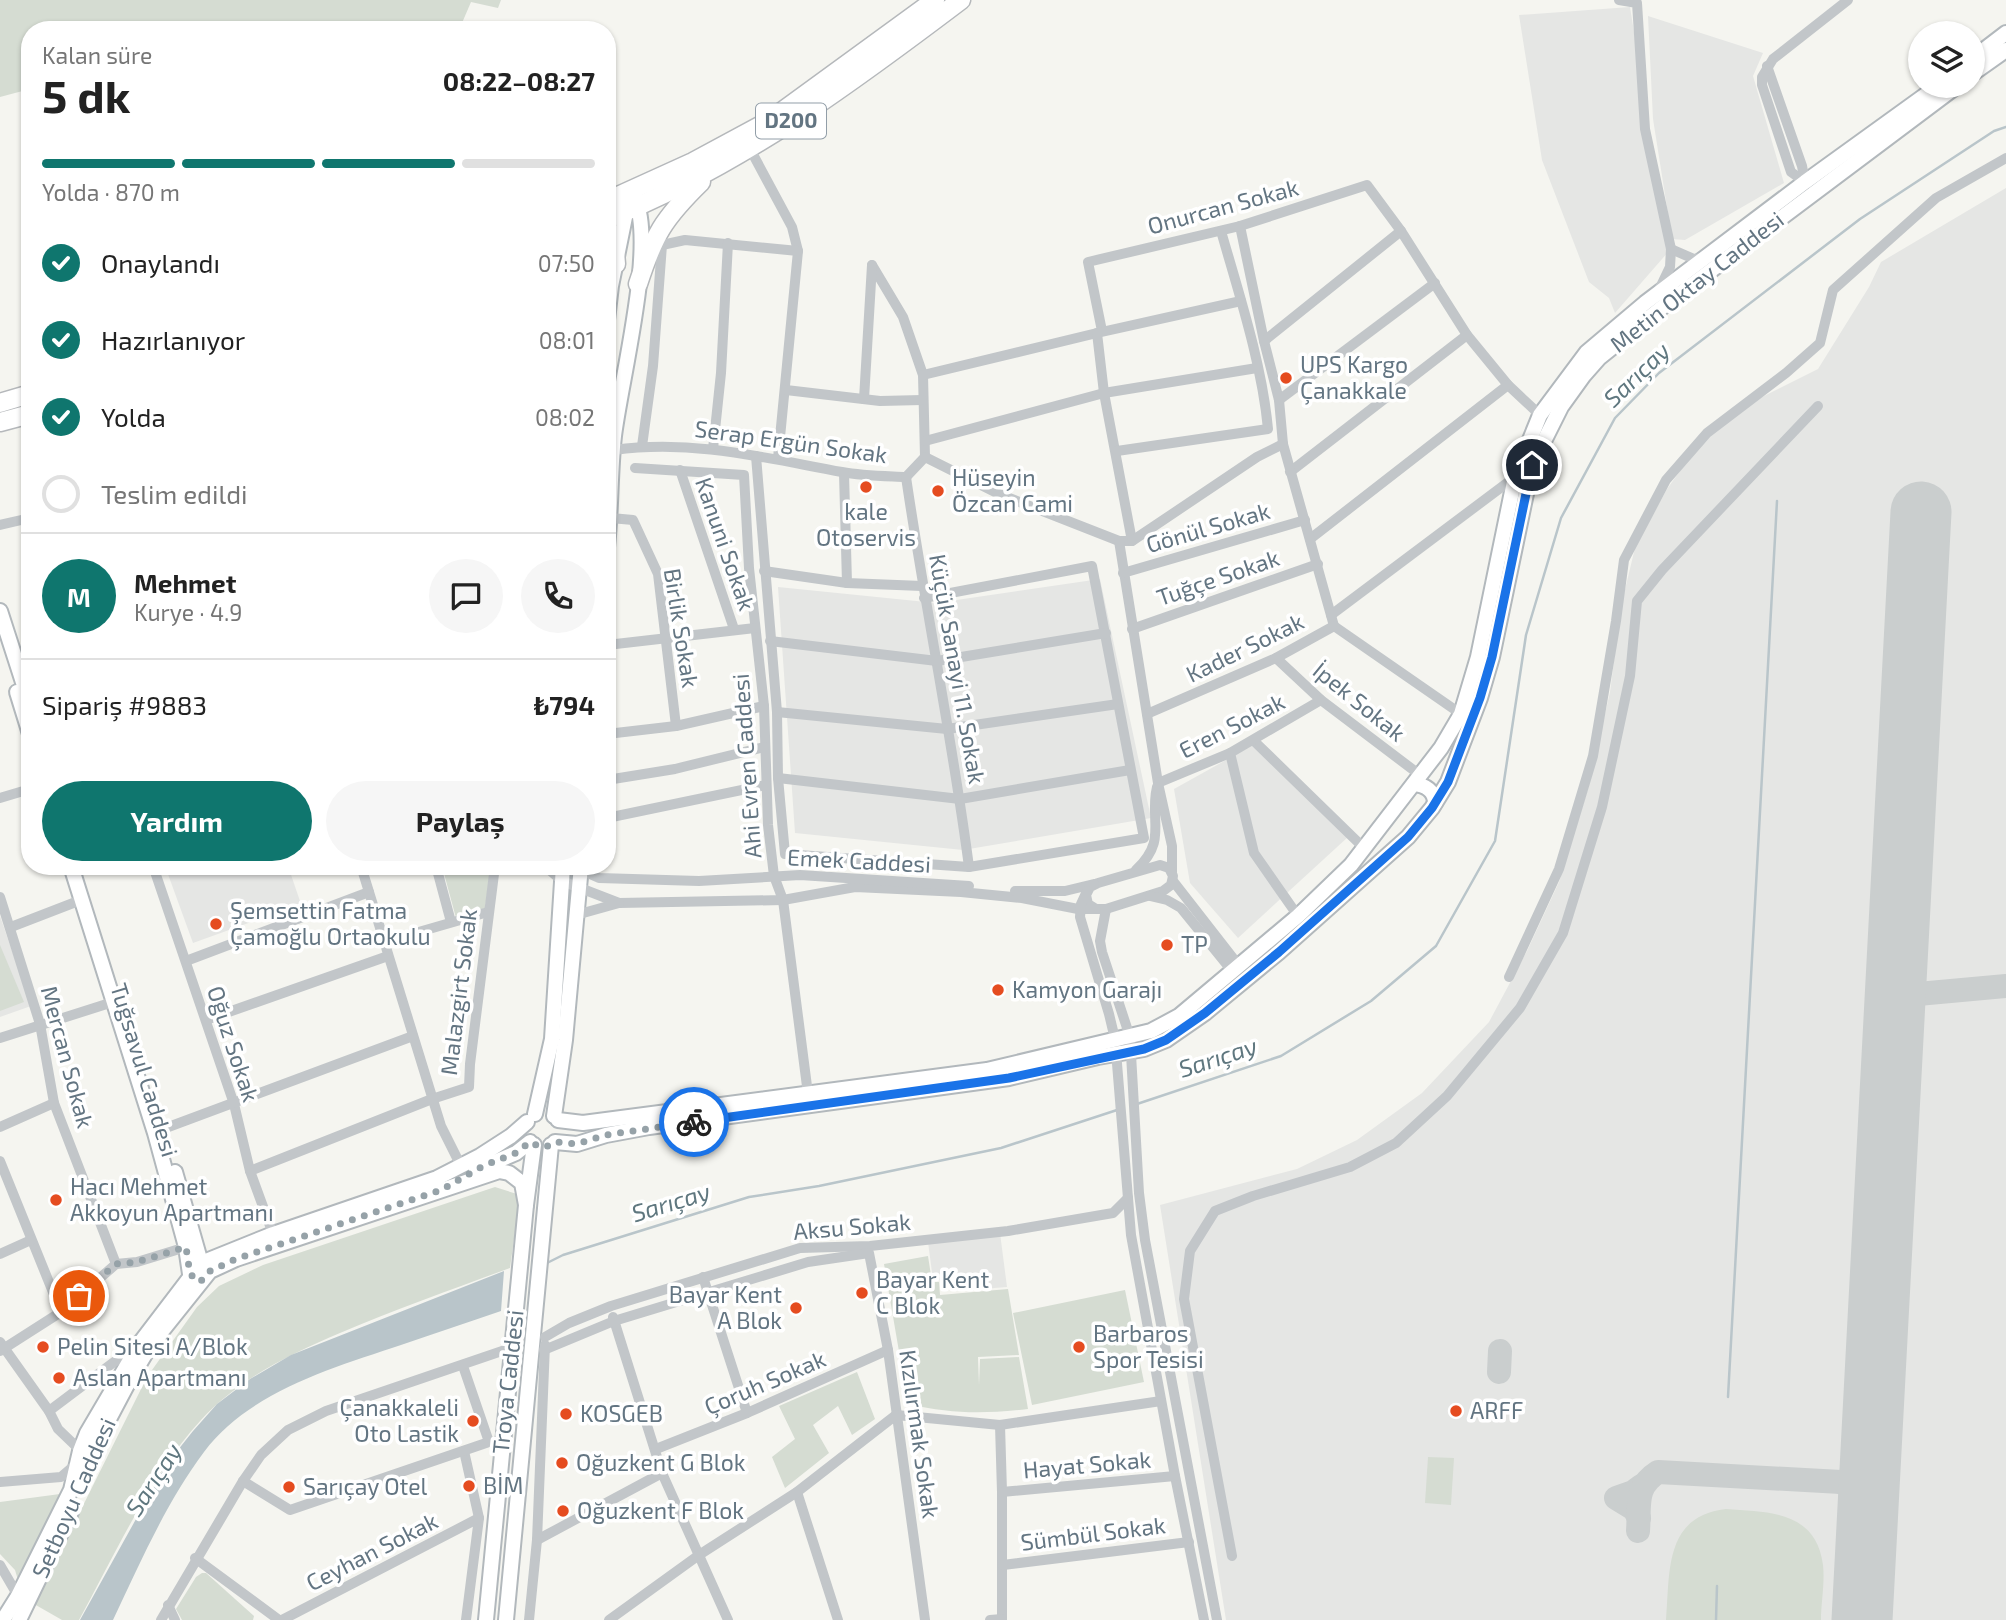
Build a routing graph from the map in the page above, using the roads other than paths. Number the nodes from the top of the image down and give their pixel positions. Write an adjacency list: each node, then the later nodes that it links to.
1 (935, 0): 15 (highway, D200)
2 (961, 0): 11 (highway, D200)
3 (1619, 0): 20 (street)
4 (1848, 0): 14 (street)
5 (2006, 33): 6 (main road)
6 (1985, 49)
7 (2006, 50): 8 (main road)
8 (1985, 65)
9 (1923, 98): 14 (main road)
10 (1940, 98): 14 (main road, Metin Oktay Caddesi)
11 (749, 148): 13 (highway, D200); 21 (street)
12 (2006, 158): 148 (street)
13 (714, 170): 15 (highway, D200); 25 (highway)
14 (1809, 188): 22 (main road, Metin Oktay Caddesi); 110 (main road, Metin Oktay Caddesi)
15 (625, 201): 23 (main road); 25 (main road)
16 (1240, 226): 17 (street, Onurcan Sokak); 18 (street, Onurcan Sokak); 30 (street)
17 (1221, 231): 27 (street); 28 (street, Onurcan Sokak)
18 (1401, 231): 24 (street); 30 (street)
19 (729, 243): 21 (street); 48 (street); 49 (street)
20 (1671, 248): 22 (street); 26 (street)
21 (798, 251): 34 (street)
22 (1707, 257): 26 (main road, Metin Oktay Caddesi)
23 (616, 264)
24 (1435, 283): 29 (street); 39 (street)
25 (638, 284): 45 (main road)
26 (1654, 297): 42 (main road, Metin Oktay Caddesi)
27 (1241, 301): 28 (street); 31 (street)
28 (1099, 332): 32 (street); 35 (street)
29 (1467, 335): 33 (street); 58 (street)
30 (1264, 341): 39 (street)
31 (1257, 368): 35 (street); 51 (street)
32 (923, 374): 37 (street); 38 (street)
33 (1508, 385): 42 (street); 65 (street)
34 (786, 390): 37 (street); 54 (street)
35 (1104, 393): 46 (street); 51 (street)
36 (21, 397): 40 (highway)
37 (864, 399): 38 (street)
38 (922, 400): 46 (street)
39 (1279, 400): 47 (street)
40 (0, 403)
41 (1818, 406): 209 (street)
42 (1539, 415): 60 (main road, Metin Oktay Caddesi)
43 (21, 416): 44 (highway)
44 (0, 422)
45 (616, 436)
46 (925, 441): 53 (street)
47 (1283, 444): 58 (street); 67 (street)
48 (642, 446): 49 (street, Serap Ergün Sokak); 50 (street, Serap Ergün Sokak)
49 (713, 449): 52 (street, Serap Ergün Sokak)
50 (616, 450)
51 (1117, 451): 67 (street)
52 (756, 456): 54 (street, Serap Ergün Sokak); 69 (street)
53 (925, 457): 59 (street, Serap Ergün Sokak); 66 (street)
54 (778, 458): 57 (street, Serap Ergün Sokak)
55 (635, 468): 56 (street)
56 (680, 470): 77 (street, Ahi Evren Caddesi); 78 (street, Kanuni Sokak)
57 (844, 472): 59 (street, Serap Ergün Sokak); 71 (street)
58 (1290, 472): 63 (street)
59 (906, 477): 72 (street, Küçük Sanayi 11. Sokak)
60 (1515, 477): 75 (street); 94 (main road, Metin Oktay Caddesi)
61 (616, 518): 81 (street, Birlik Sokak)
62 (21, 520): 64 (street)
63 (1305, 520): 65 (street); 70 (street, Gönül Sokak)
64 (0, 525)
65 (1310, 539): 68 (street)
66 (1119, 541): 67 (street); 70 (street)
67 (1132, 541)
68 (1318, 564): 75 (street); 79 (street, Tuğçe Sokak)
69 (764, 571): 71 (street); 83 (street)
70 (1123, 573): 79 (street)
71 (847, 583): 72 (street)
72 (922, 586): 73 (street, Küçük Sanayi 11. Sokak)
73 (924, 598): 80 (street); 86 (street, Küçük Sanayi 11. Sokak)
74 (0, 611): 87 (main road)
75 (1331, 615): 76 (street)
76 (1334, 626): 85 (street, Kader Sokak); 94 (street, Kader Sokak)
77 (755, 628): 78 (street); 91 (street, Ahi Evren Caddesi)
78 (734, 629): 81 (street)
79 (1132, 629): 93 (street)
80 (1106, 633): 86 (street); 89 (street)
81 (666, 637): 84 (street); 95 (street, Birlik Sokak)
82 (0, 641): 90 (main road)
83 (770, 641): 86 (street); 92 (street)
84 (616, 644)
85 (1276, 658): 88 (street, İpek Sokak); 93 (street, Kader Sokak)
86 (937, 661): 96 (street, Küçük Sanayi 11. Sokak)
87 (21, 676)
88 (1321, 700): 98 (street, Eren Sokak); 104 (street, İpek Sokak)
89 (1118, 704): 96 (street); 101 (street)
90 (21, 706)
91 (764, 706): 95 (street); 99 (street, Ahi Evren Caddesi)
92 (777, 712): 96 (street); 102 (street)
93 (1147, 714): 105 (street)
94 (1461, 714): 104 (main road, Metin Oktay Caddesi)
95 (676, 726): 97 (street)
96 (947, 729): 109 (street, Küçük Sanayi 11. Sokak)
97 (616, 733)
98 (1254, 741): 100 (street, Eren Sokak); 114 (street)
99 (764, 747): 103 (street); 106 (street, Ahi Evren Caddesi)
100 (1230, 753): 105 (street, Eren Sokak); 141 (street)
101 (1130, 770): 109 (street); 115 (street)
102 (778, 778): 109 (street); 115 (street)
103 (616, 779)
104 (1417, 779): 110 (main road); 111 (main road, Metin Oktay Caddesi)
105 (1158, 783): 116 (street); 128 (street)
106 (766, 785): 112 (street); 127 (street, Ahi Evren Caddesi)
107 (21, 792): 108 (street)
108 (0, 798)
109 (960, 800): 115 (street, Küçük Sanayi 11. Sokak)
110 (1435, 803): 113 (main road, Metin Oktay Caddesi)
111 (1397, 806): 113 (main road); 114 (main road, Metin Oktay Caddesi)
112 (616, 816)
113 (1418, 824): 154 (main road, Metin Oktay Caddesi)
114 (1365, 849): 141 (main road, Metin Oktay Caddesi)
115 (969, 867)
116 (1135, 871): 128 (street, Emek Caddesi); 129 (street, Emek Caddesi)
117 (74, 875): 134 (main road)
118 (83, 875): 163 (main road, Tuğsavul Caddesi)
119 (156, 875): 146 (street, Oğuz Sokak)
120 (364, 875): 131 (street)
121 (439, 875): 142 (street)
122 (494, 875): 139 (street, Malazgirt Sokak)
123 (563, 875): 160 (main road)
124 (565, 875): 130 (street, Emek Caddesi)
125 (580, 875): 130 (main road)
126 (598, 875): 127 (street, Emek Caddesi)
127 (774, 876): 129 (street, Emek Caddesi); 135 (street, Ahi Evren Caddesi)
128 (1173, 876): 132 (street, Emek Caddesi); 147 (street)
129 (1091, 887): 137 (street); 138 (street)
130 (578, 888): 136 (street, Emek Caddesi); 140 (main road)
131 (369, 892): 144 (street); 146 (street)
132 (1150, 896): 138 (street, Emek Caddesi); 147 (street)
133 (0, 897): 143 (street, Mercan Sokak)
134 (81, 900): 143 (street); 149 (main road)
135 (783, 900): 136 (street, Emek Caddesi); 137 (street, Emek Caddesi); 156 (street, Ahi Evren Caddesi)
136 (619, 902): 140 (street)
137 (1080, 909): 138 (street, Emek Caddesi); 155 (street)
138 (1101, 909): 154 (street)
139 (488, 912): 142 (street); 157 (street, Malazgirt Sokak)
140 (576, 915): 161 (main road)
141 (1298, 916): 147 (main road, Metin Oktay Caddesi)
142 (452, 922): 144 (street)
143 (11, 927): 151 (street, Mercan Sokak)
144 (384, 942): 145 (street)
145 (388, 956): 150 (street); 152 (street)
146 (186, 961): 150 (street, Oğuz Sokak)
147 (1237, 969): 154 (main road, Metin Oktay Caddesi)
148 (1509, 977)
149 (113, 1002): 151 (street); 174 (main road)
150 (205, 1020): 159 (street, Oğuz Sokak)
151 (40, 1024): 153 (street); 158 (street, Mercan Sokak)
152 (413, 1036): 157 (street); 159 (street)
153 (0, 1038)
154 (1131, 1048): 155 (main road, Metin Oktay Caddesi); 231 (street)
155 (1116, 1051): 156 (main road, Metin Oktay Caddesi); 165 (main road, Metin Oktay Caddesi); 170 (street)
156 (808, 1094): 161 (main road, Metin Oktay Caddesi)
157 (432, 1099): 167 (street); 168 (street)
158 (54, 1103): 162 (street); 177 (street, Mercan Sokak)
159 (234, 1104): 163 (street); 168 (street, Oğuz Sokak)
160 (531, 1118): 161 (main road); 164 (main road); 167 (main road)
161 (556, 1118): 165 (main road)
162 (0, 1127)
163 (163, 1129): 178 (main road, Tuğsavul Caddesi)
164 (532, 1144): 165 (main road); 169 (main road); 171 (main road, Troya Caddesi)
165 (553, 1144): 184 (main road, Troya Caddesi)
166 (0, 1161): 173 (street)
167 (461, 1166): 172 (main road)
168 (250, 1171): 172 (street, Oğuz Sokak)
169 (441, 1190): 171 (main road); 178 (main road, Setboyu Caddesi)
170 (1128, 1198): 179 (street, Aksu Sokak); 191 (street)
171 (526, 1205): 186 (main road, Troya Caddesi)
172 (273, 1234): 178 (main road)
173 (31, 1240): 176 (street); 182 (street)
174 (186, 1247): 177 (street); 178 (main road)
175 (869, 1253): 180 (street, Aksu Sokak); 189 (street, Kızılırmak Sokak)
176 (0, 1254)
177 (116, 1264): 182 (street)
178 (200, 1273): 185 (main road, Setboyu Caddesi); 198 (main road, Setboyu Caddesi)
179 (703, 1277): 180 (street); 181 (street, Aksu Sokak)
180 (708, 1293): 183 (street, Aksu Sokak); 193 (street)
181 (611, 1306): 183 (street); 184 (street, Aksu Sokak)
182 (61, 1312): 187 (street)
183 (614, 1321): 188 (street, Aksu Sokak); 196 (street)
184 (538, 1336): 188 (street); 222 (main road, Troya Caddesi)
185 (140, 1343): 192 (street); 198 (main road, Setboyu Caddesi)
186 (512, 1343): 190 (street); 221 (main road, Troya Caddesi)
187 (1, 1347): 192 (street)
188 (544, 1350): 206 (street)
189 (888, 1350): 193 (street, Çoruh Sokak); 194 (street, Kızılırmak Sokak)
190 (463, 1366): 197 (street); 201 (street)
191 (1161, 1401): 195 (street); 200 (street)
192 (49, 1411): 198 (street)
193 (747, 1413): 196 (street, Çoruh Sokak)
194 (896, 1415): 195 (street); 203 (street); 227 (street, Kızılırmak Sokak)
195 (1000, 1425): 204 (street)
196 (656, 1449): 199 (street)
197 (464, 1451): 201 (street); 205 (street)
198 (83, 1457): 202 (street); 213 (main road, Setboyu Caddesi); 216 (main road, Setboyu Caddesi)
199 (662, 1473): 206 (street); 208 (street)
200 (1175, 1476): 204 (street, Hayat Sokak); 207 (street)
201 (243, 1480): 210 (street)
202 (0, 1482)
203 (797, 1492): 208 (street); 226 (street)
204 (1002, 1492): 212 (street)
205 (479, 1518): 219 (street, Ceyhan Sokak); 220 (street)
206 (537, 1540): 223 (street)
207 (1189, 1542): 212 (street, Sümbül Sokak); 230 (street)
208 (699, 1556): 224 (street); 225 (street)
209 (1232, 1556)
210 (195, 1558): 214 (street); 219 (street)
211 (0, 1565): 213 (street)
212 (1003, 1565): 229 (street)
213 (18, 1596): 215 (main road, Setboyu Caddesi)
214 (168, 1605): 217 (street); 218 (street)
215 (2, 1620)
216 (19, 1620)
217 (161, 1620)
218 (175, 1620)
219 (280, 1620)
220 (466, 1620)
221 (485, 1620)
222 (506, 1620)
223 (529, 1620)
224 (609, 1620)
225 (728, 1620)
226 (838, 1620)
227 (925, 1620)
228 (990, 1620): 229 (street)
229 (1002, 1620)
230 (1204, 1620)
231 (1217, 1620)

